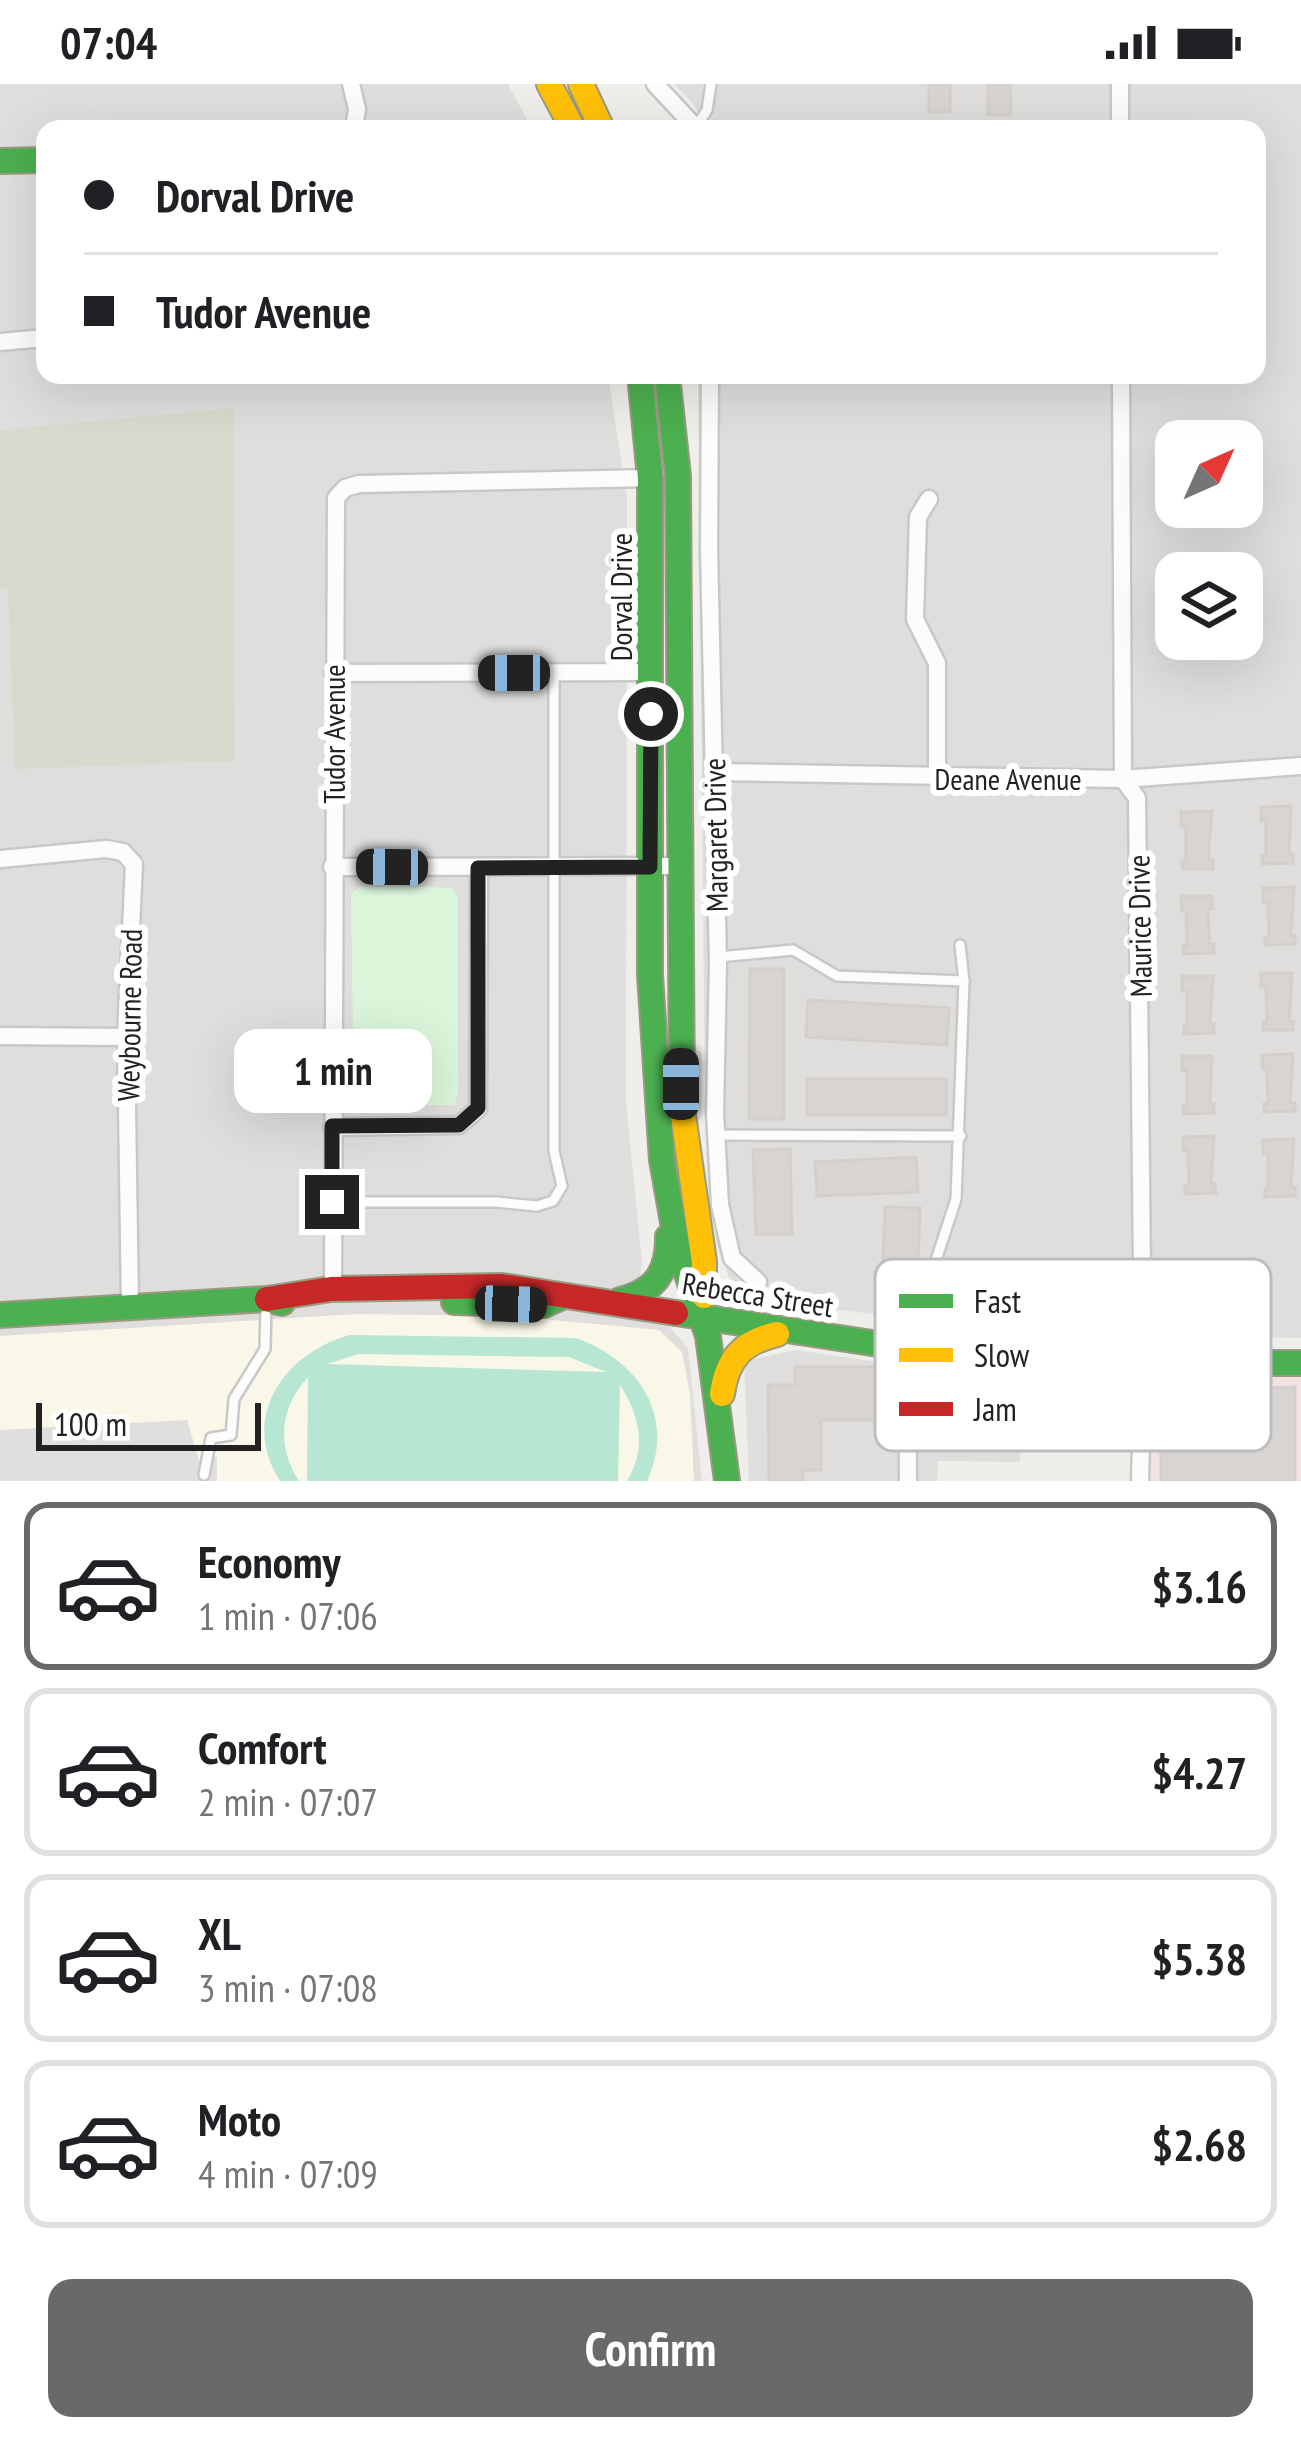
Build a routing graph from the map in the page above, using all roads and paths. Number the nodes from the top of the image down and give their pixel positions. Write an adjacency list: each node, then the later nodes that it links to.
1 (351, 84): 7 (street)
2 (549, 84): 8 (main road)
3 (581, 84): 9 (main road)
4 (711, 84): 11 (lane)
5 (1120, 84): 12 (street)
6 (661, 86): 10 (street)
7 (355, 120)
8 (568, 120)
9 (598, 120)
10 (690, 120)
11 (701, 120)
12 (1120, 120)
13 (36, 160): 14 (main road)
14 (0, 161)
15 (36, 339): 16 (street)
16 (0, 342)
17 (641, 384): 21 (main road, Dorval Drive)
18 (668, 384): 31 (main road, Dorval Drive)
19 (710, 384): 27 (street, Margaret Drive)
20 (1121, 384): 29 (street, Maurice Drive)
21 (650, 478): 23 (main road, Dorval Drive); 24 (street, Tudor Avenue)
22 (929, 499): 28 (street)
23 (651, 672): 25 (street); 33 (main road, Dorval Drive)
24 (333, 673): 25 (street); 32 (street, Tudor Avenue)
25 (554, 673): 35 (lane)
26 (1301, 766): 29 (street, Deane Avenue)
27 (714, 772): 28 (street, Deane Avenue); 37 (street, Margaret Drive)
28 (938, 778): 29 (street, Deane Avenue)
29 (1123, 779): 47 (street, Maurice Drive)
30 (0, 859): 40 (street, Weybourne Road)
31 (680, 866): 33 (street); 55 (main road, Dorval Drive)
32 (332, 867): 34 (street); 41 (street, Tudor Avenue)
33 (650, 867): 35 (street); 45 (main road, Dorval Drive)
34 (478, 868): 35 (street); 41 (street)
35 (554, 868): 44 (lane)
36 (960, 945): 38 (lane)
37 (718, 958): 38 (lane); 42 (street, Margaret Drive)
38 (964, 981): 43 (lane)
39 (0, 1036): 40 (street)
40 (126, 1037): 53 (street, Weybourne Road)
41 (332, 1126): 44 (street, Tudor Avenue)
42 (716, 1135): 43 (lane); 48 (street, Margaret Drive)
43 (961, 1136): 46 (lane)
44 (332, 1202): 49 (street, Tudor Avenue)
45 (669, 1205): 52 (main road); 55 (main road, Dorval Drive)
46 (937, 1259)
47 (1142, 1259)
48 (758, 1282)
49 (333, 1289): 50 (main road, Rebecca Street); 51 (main road, Rebecca Street)
50 (564, 1296): 51 (main road, Rebecca Street); 52 (main road, Rebecca Street)
51 (266, 1299): 53 (main road, Rebecca Street); 63 (lane)
52 (605, 1303): 55 (main road, Rebecca Street)
53 (130, 1306): 54 (main road, Rebecca Street)
54 (0, 1315)
55 (704, 1317): 56 (main road, Rebecca Street); 60 (main road, Dorval Drive)
56 (795, 1330): 57 (main road, Rebecca Street); 60 (main road)
57 (875, 1344)
58 (1271, 1364): 59 (main road, Rebecca Street)
59 (1301, 1364)
60 (720, 1408): 64 (main road, Dorval Drive)
61 (908, 1451): 65 (street)
62 (1141, 1451): 66 (street, Maurice Drive)
63 (204, 1475)
64 (727, 1481)
65 (908, 1481)
66 (1140, 1481)

